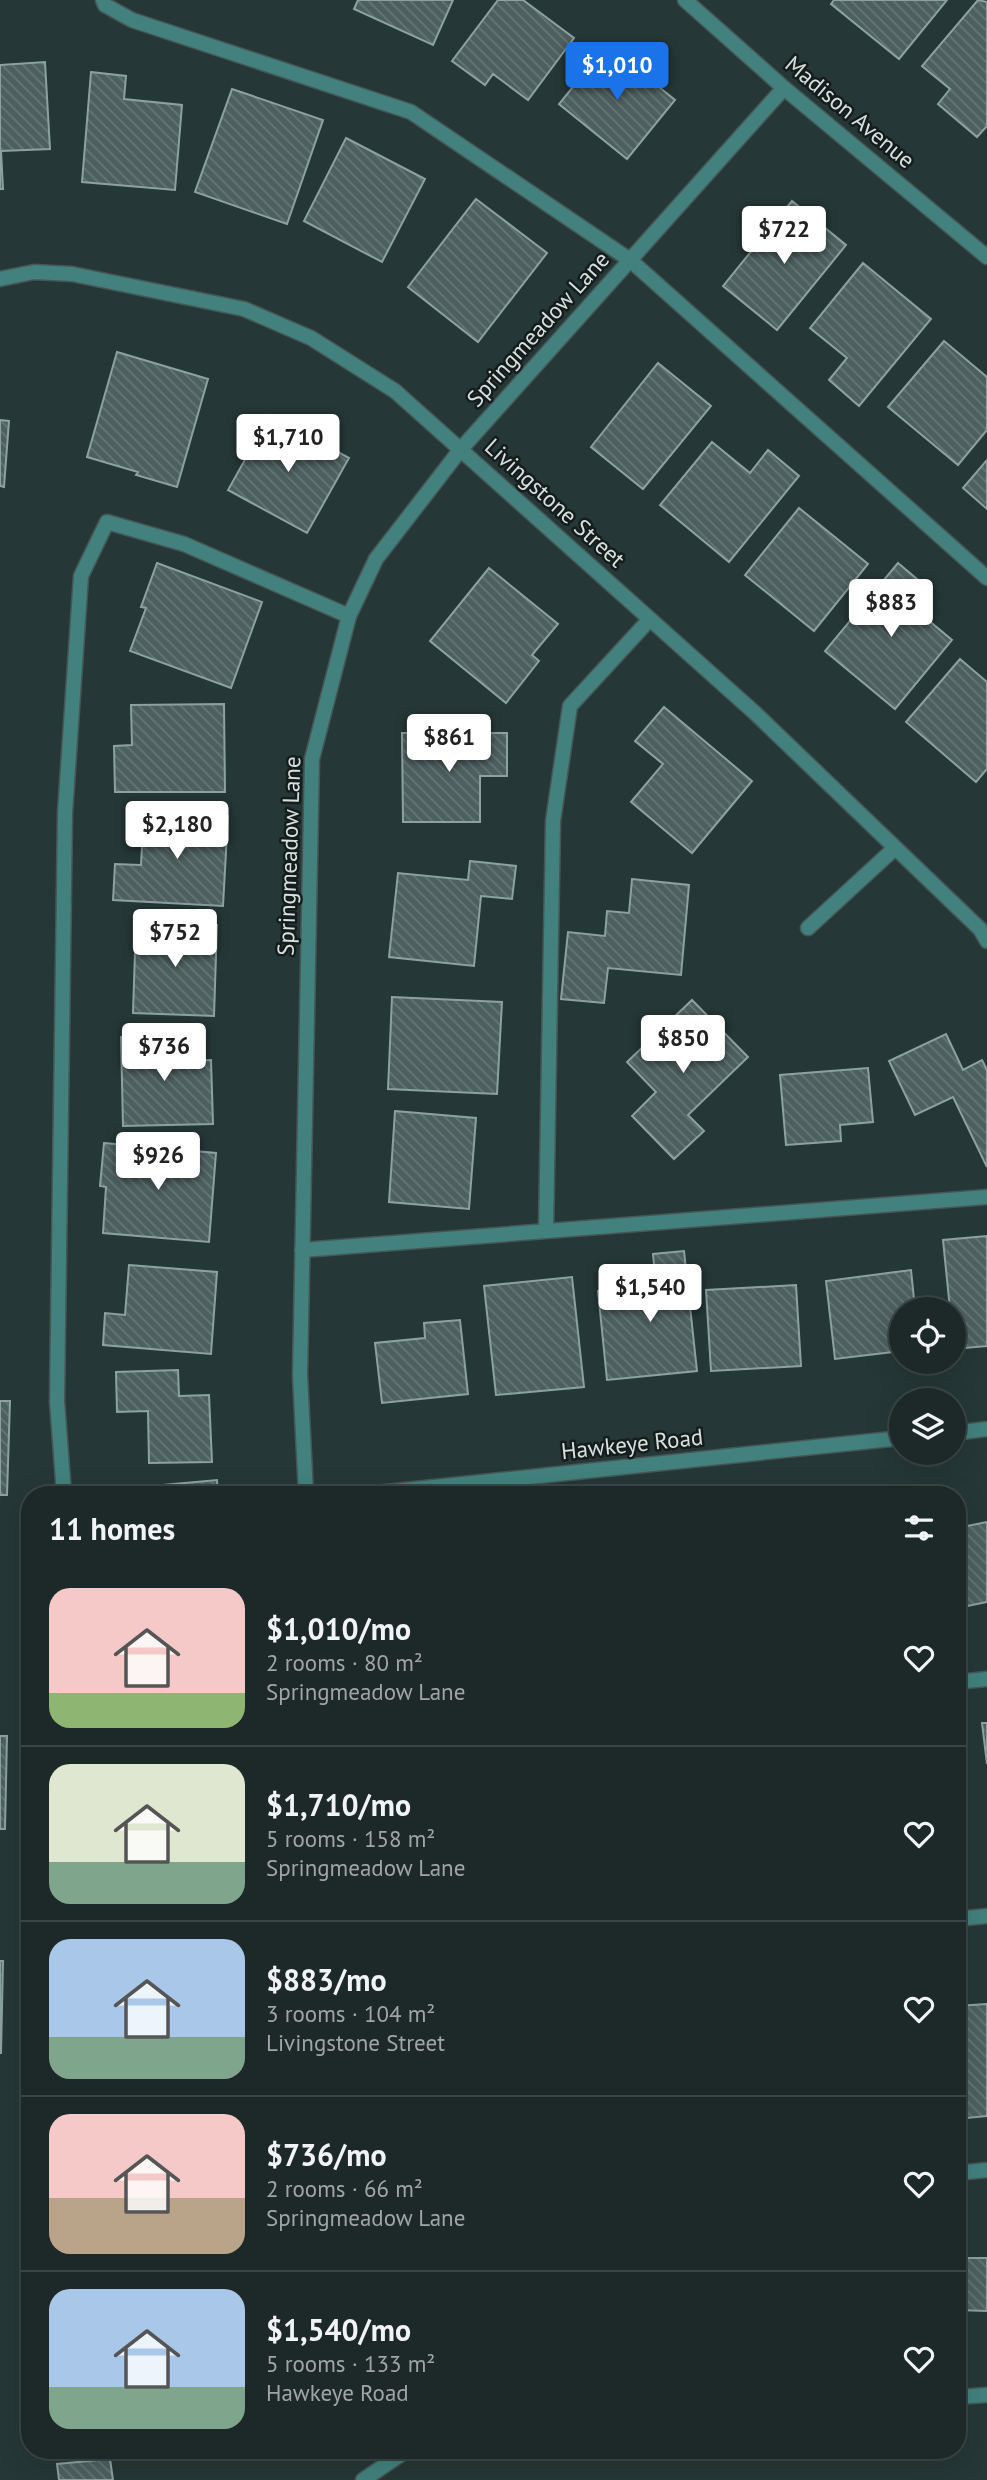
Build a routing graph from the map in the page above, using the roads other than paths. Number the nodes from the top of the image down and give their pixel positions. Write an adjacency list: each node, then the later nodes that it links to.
1 (103, 0): 5 (street)
2 (685, 0): 3 (street, Madison Avenue)
3 (784, 88): 4 (street, Madison Avenue); 5 (street, Springmeadow Lane)
4 (987, 257)
5 (630, 260): 7 (street, Springmeadow Lane); 8 (street)
6 (0, 279): 7 (street, Livingstone Street)
7 (461, 449): 9 (street, Springmeadow Lane); 10 (street, Livingstone Street)
8 (987, 578)
9 (349, 616): 16 (street, Springmeadow Lane); 20 (street)
10 (650, 619): 11 (street, Livingstone Street); 15 (street)
11 (895, 848): 12 (street); 13 (street, Livingstone Street)
12 (808, 928)
13 (987, 941)
14 (987, 1197): 15 (street)
15 (546, 1231): 16 (street)
16 (302, 1250): 21 (street, Springmeadow Lane)
17 (987, 1429): 18 (street)
18 (966, 1432)
19 (889, 1439): 22 (street, Hawkeye Road)
20 (63, 1486)
21 (306, 1486)
22 (444, 1486)
23 (987, 1679): 24 (street)
24 (966, 1681)
25 (987, 1916): 26 (street)
26 (966, 1918)
27 (987, 2170): 28 (street)
28 (966, 2171)
29 (987, 2395): 30 (street)
30 (966, 2397)
31 (396, 2459): 32 (street)
32 (363, 2480)

